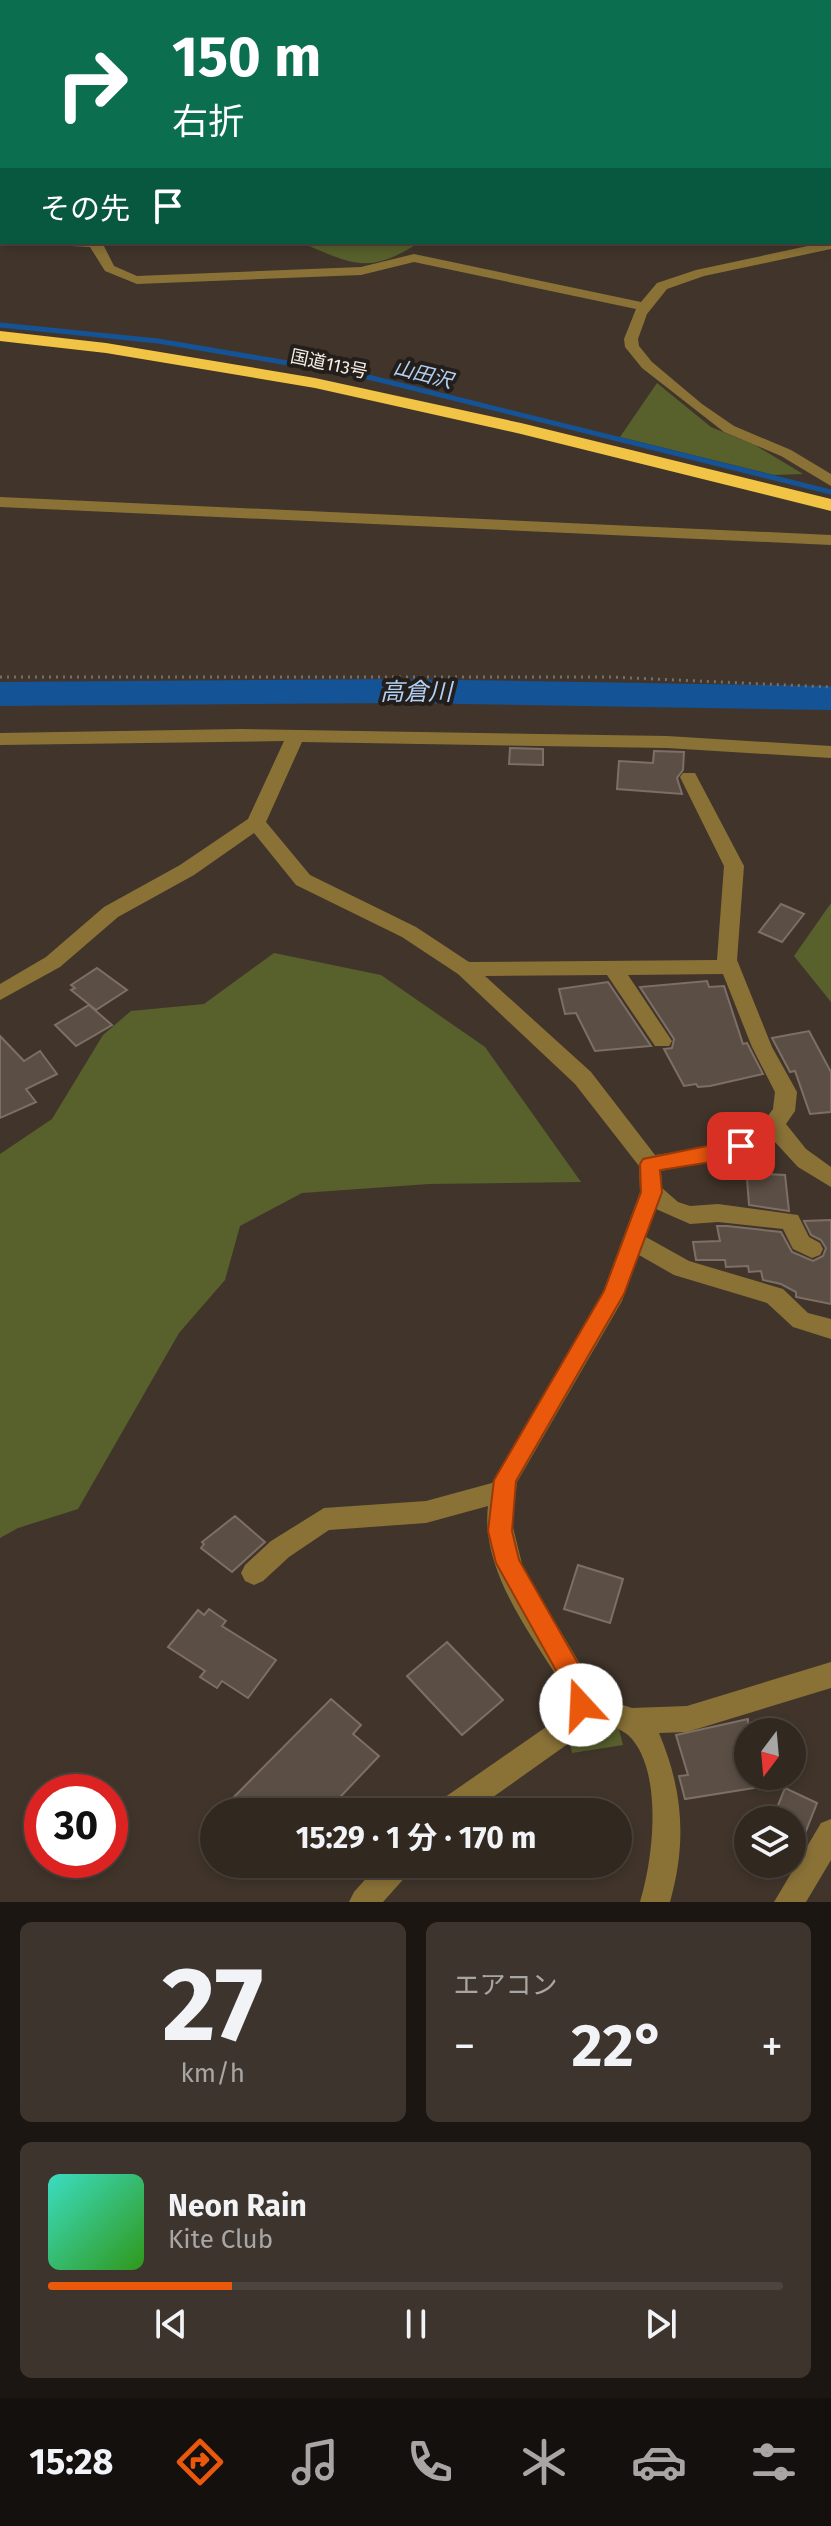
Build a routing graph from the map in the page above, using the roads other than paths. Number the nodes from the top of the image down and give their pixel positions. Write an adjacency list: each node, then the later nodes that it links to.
1 (148, 0): 2 (street)
2 (155, 0)
3 (96, 244): 5 (street)
4 (831, 245): 5 (street)
5 (644, 307): 7 (street)
6 (0, 336): 9 (highway, 国道113号)
7 (831, 481)
8 (0, 502): 10 (street)
9 (831, 505)
10 (831, 540)
11 (295, 737): 12 (street); 13 (street); 15 (street)
12 (0, 739)
13 (831, 752)
14 (689, 777): 17 (street)
15 (256, 823): 18 (street); 19 (street)
16 (612, 967): 17 (street); 18 (street); 20 (street)
17 (729, 967): 21 (street)
18 (465, 969): 23 (street)
19 (0, 993)
20 (662, 1041)
21 (775, 1123): 22 (street); 25 (street)
22 (741, 1146): 23 (street); 24 (street)
23 (650, 1164): 26 (street)
24 (753, 1169)
25 (831, 1178)
26 (651, 1192): 27 (street); 28 (street)
27 (633, 1241): 29 (street); 30 (street)
28 (812, 1249)
29 (831, 1329)
30 (503, 1491): 31 (street); 33 (street)
31 (254, 1573)
32 (831, 1675): 34 (street)
33 (581, 1705): 34 (street); 35 (street)
34 (627, 1721): 39 (street)
35 (468, 1798)
36 (831, 1833): 40 (street)
37 (385, 1878): 38 (street)
38 (364, 1902)
39 (655, 1902)
40 (789, 1902)

